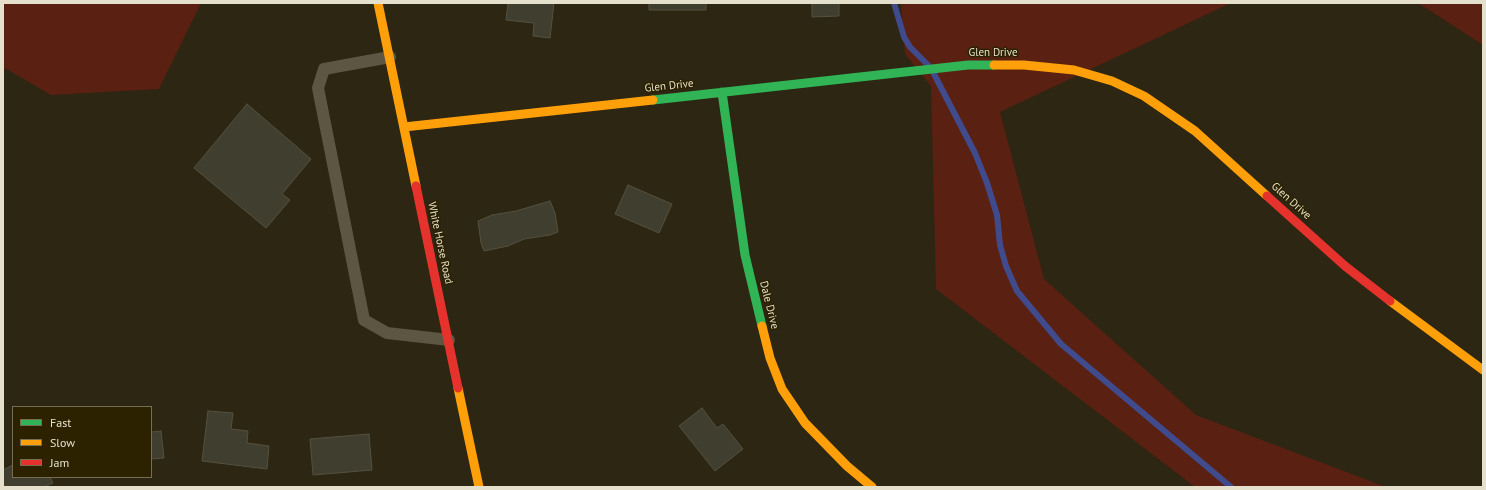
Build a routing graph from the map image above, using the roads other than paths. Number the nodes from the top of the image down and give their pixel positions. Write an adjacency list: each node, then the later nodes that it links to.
1 (378, 3): 2 (street, White Horse Road)
2 (390, 57): 4 (street, White Horse Road); 5 (lane)
3 (722, 92): 4 (street, Glen Drive); 6 (street, Glen Drive); 8 (street, Dale Drive)
4 (404, 127): 5 (street, White Horse Road)
5 (448, 340): 7 (street, White Horse Road)
6 (1483, 370)
7 (479, 487)
8 (872, 487)

